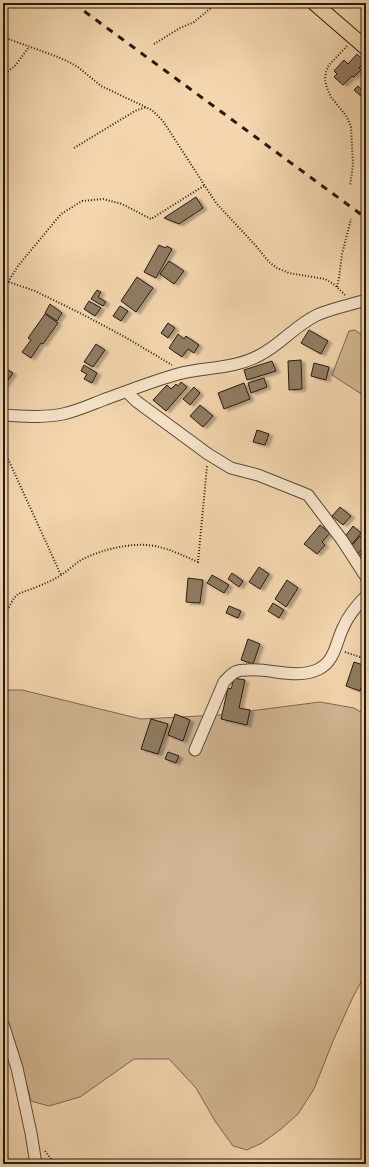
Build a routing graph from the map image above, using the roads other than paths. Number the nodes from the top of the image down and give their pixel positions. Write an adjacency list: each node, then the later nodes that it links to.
1 (314, 3): 2 (main road)
2 (366, 48)
3 (361, 303): 4 (street)
4 (128, 391): 5 (street); 6 (street)
5 (3, 415)
6 (366, 577)
7 (366, 596): 8 (street)
8 (195, 750)
9 (3, 1024): 10 (street)
10 (36, 1164)

